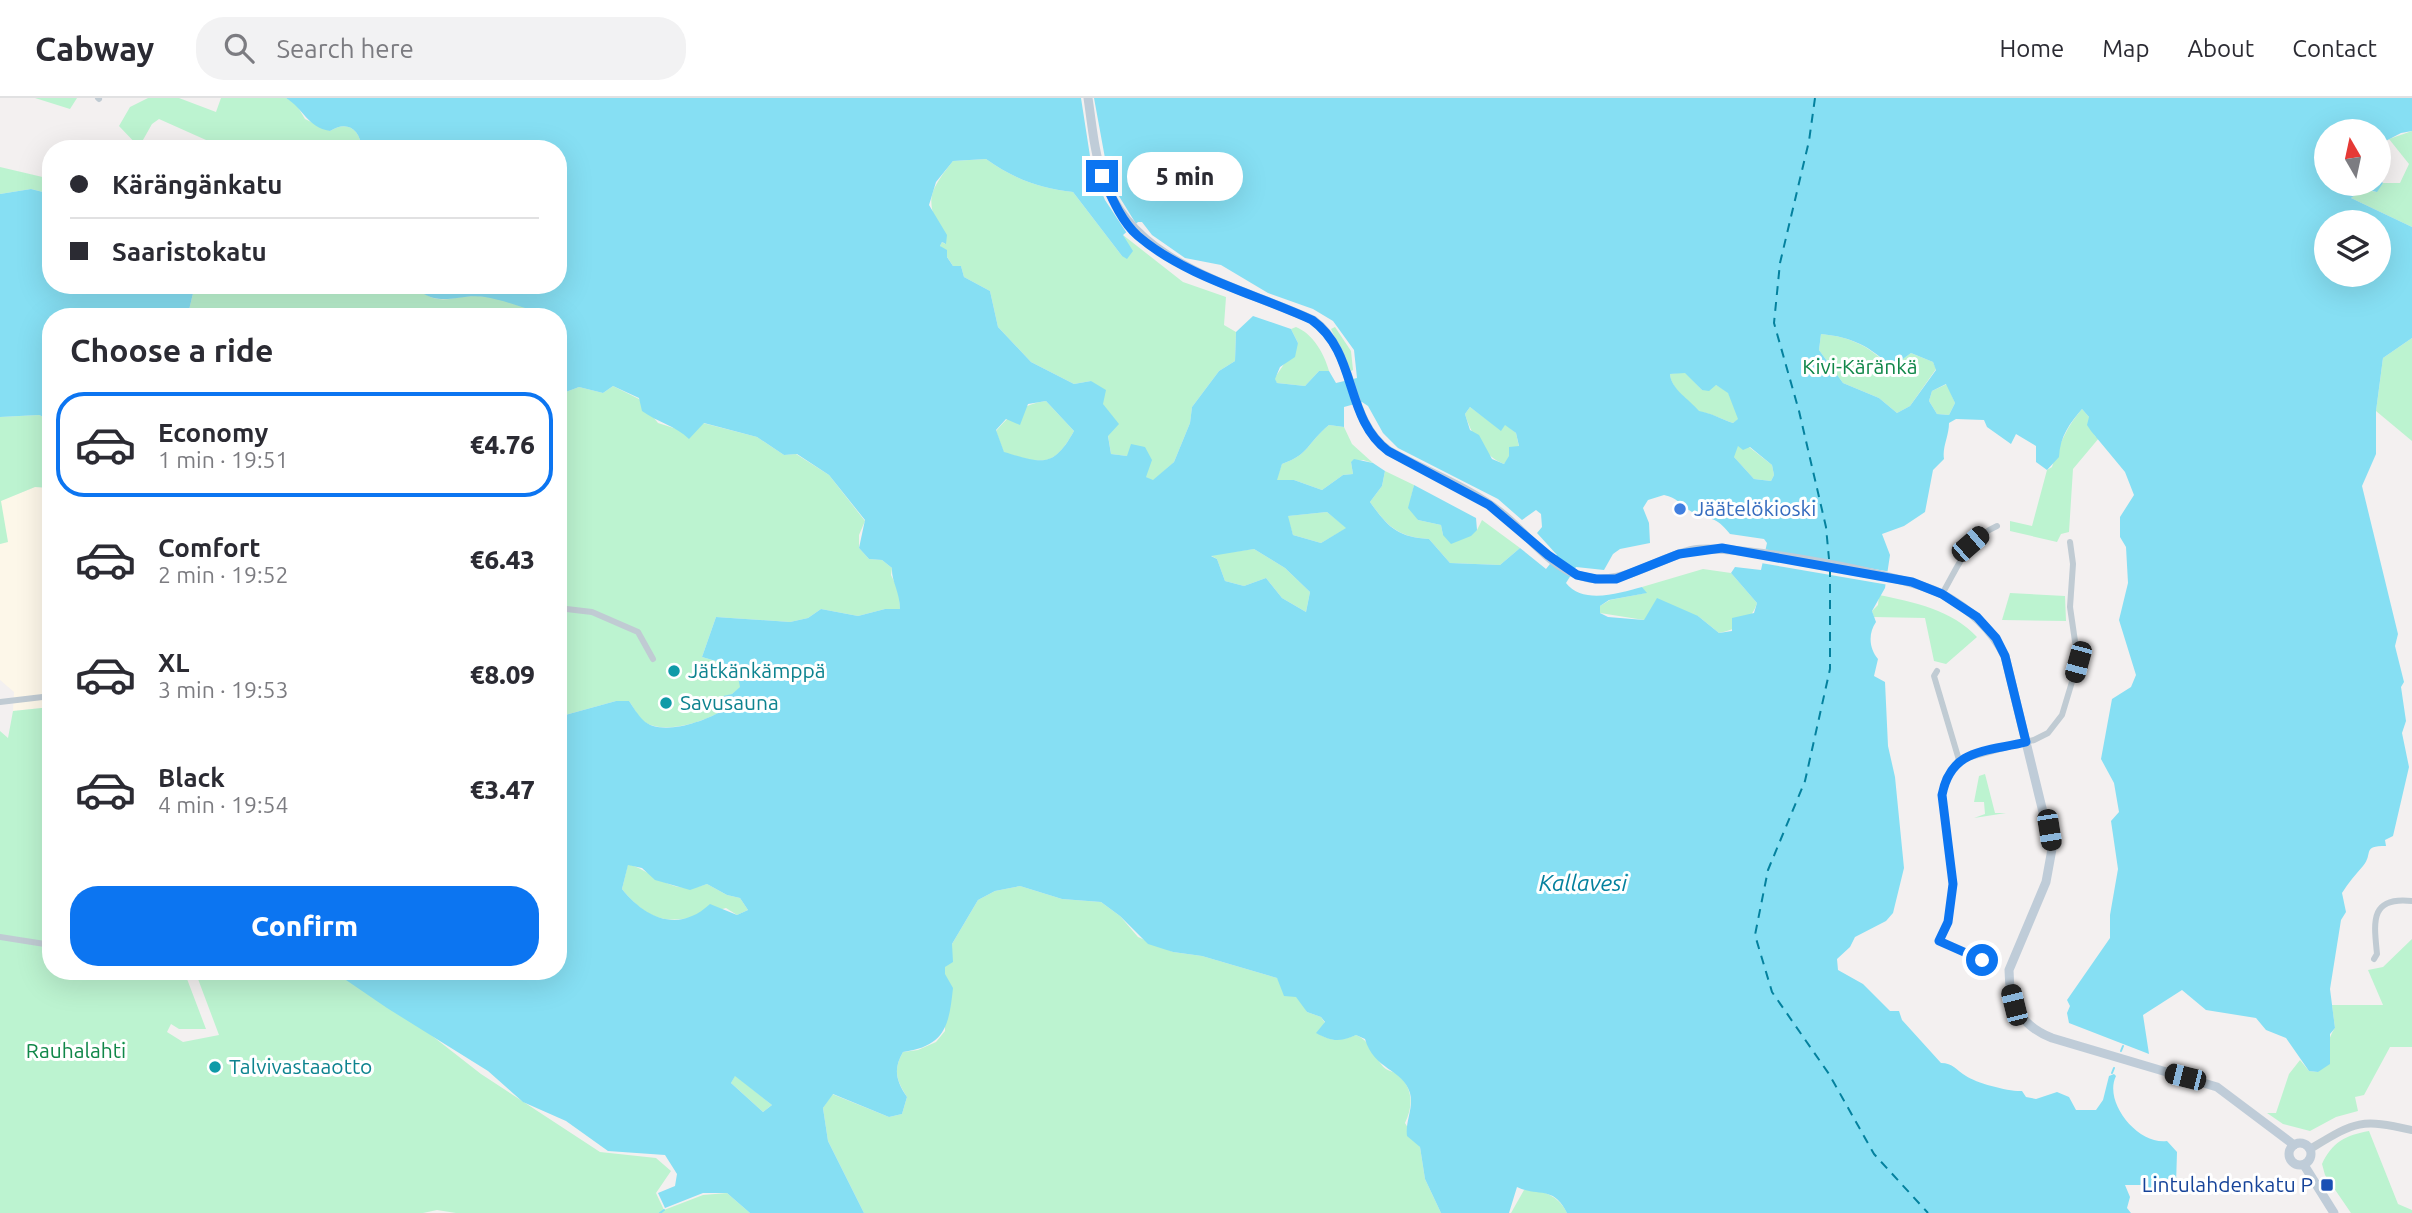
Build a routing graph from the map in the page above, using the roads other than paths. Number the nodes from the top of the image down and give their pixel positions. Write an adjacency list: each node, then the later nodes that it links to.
1 (1088, 98): 4 (main road)
2 (1997, 526): 4 (street)
3 (2070, 542): 10 (street)
4 (1942, 594): 10 (main road)
5 (567, 609): 6 (street)
6 (653, 659)
7 (1937, 671): 11 (street)
8 (42, 697): 9 (street)
9 (0, 702)
10 (2026, 742): 11 (street); 18 (main road)
11 (1959, 760): 16 (street)
12 (2412, 901): 15 (street)
13 (0, 937): 14 (street)
14 (42, 944)
15 (2374, 959)
16 (1986, 962)
17 (2412, 1130): 19 (street)
18 (2294, 1145): 19 (main road); 20 (main road)
19 (2311, 1149): 20 (main road)
20 (2304, 1165): 21 (main road)
21 (2334, 1213)

